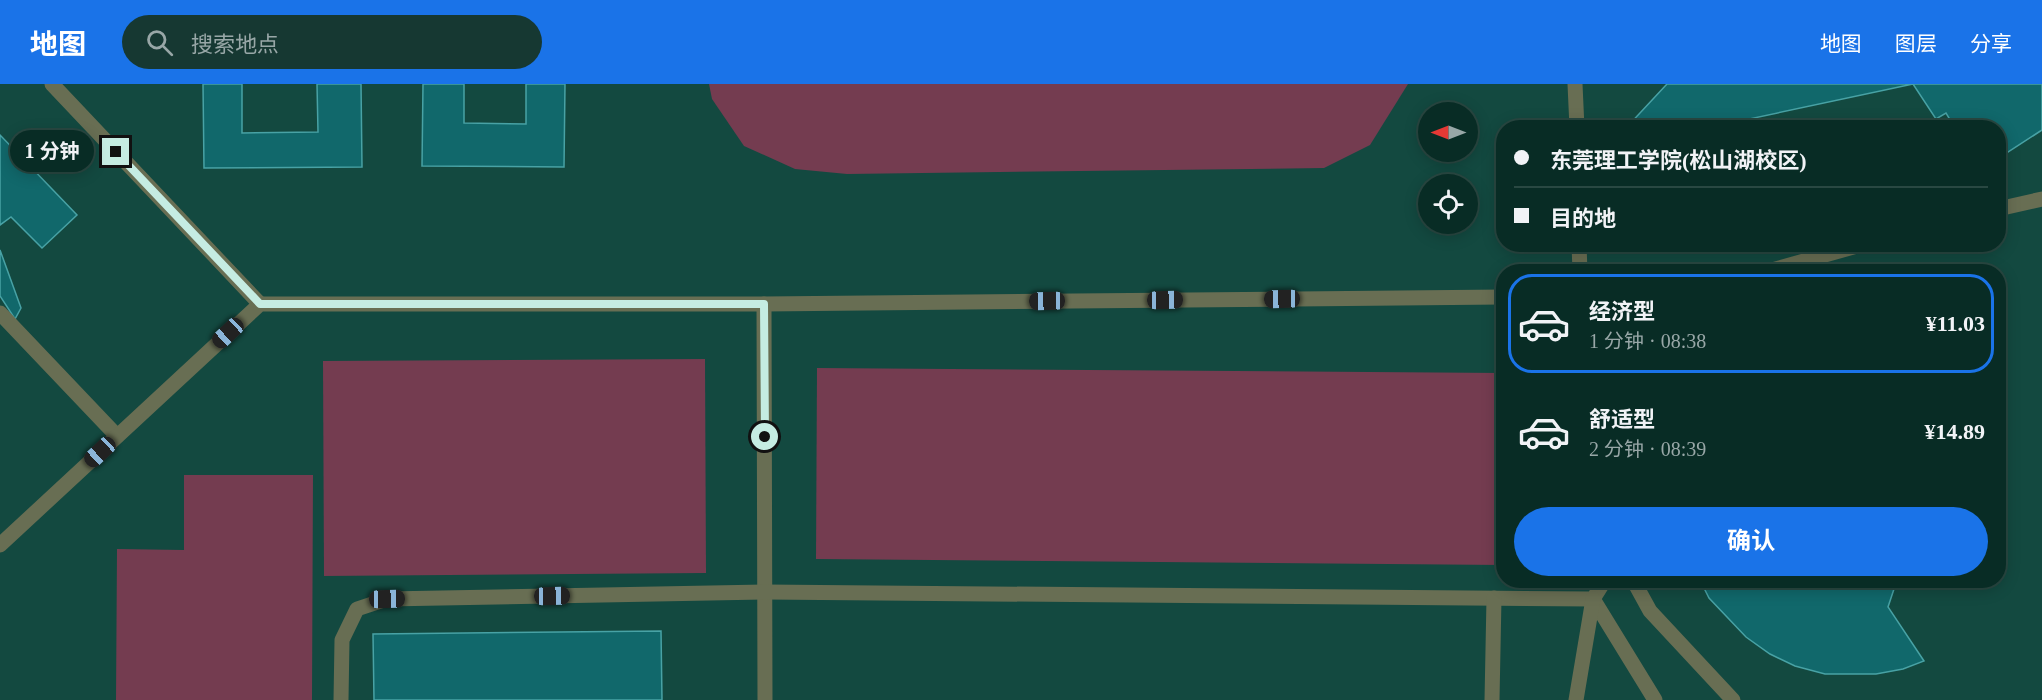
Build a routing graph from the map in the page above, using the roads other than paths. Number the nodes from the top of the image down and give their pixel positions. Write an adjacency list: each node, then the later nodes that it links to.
1 (52, 84): 9 (street)
2 (1575, 84): 3 (street)
3 (1576, 120)
4 (2042, 199): 5 (street)
5 (2006, 208)
6 (1836, 252): 7 (street)
7 (1793, 264)
8 (1496, 297): 10 (street)
9 (260, 304): 10 (street); 12 (street)
10 (764, 304): 16 (street)
11 (0, 313): 12 (street)
12 (117, 436): 13 (street)
13 (0, 545)
14 (1600, 588): 18 (street)
15 (1637, 588): 24 (street)
16 (765, 592): 17 (street); 19 (street); 20 (street)
17 (1494, 598): 18 (street); 21 (street)
18 (1593, 599): 22 (street); 23 (street)
19 (340, 700)
20 (765, 700)
21 (1492, 700)
22 (1576, 700)
23 (1655, 700)
24 (1733, 700)

